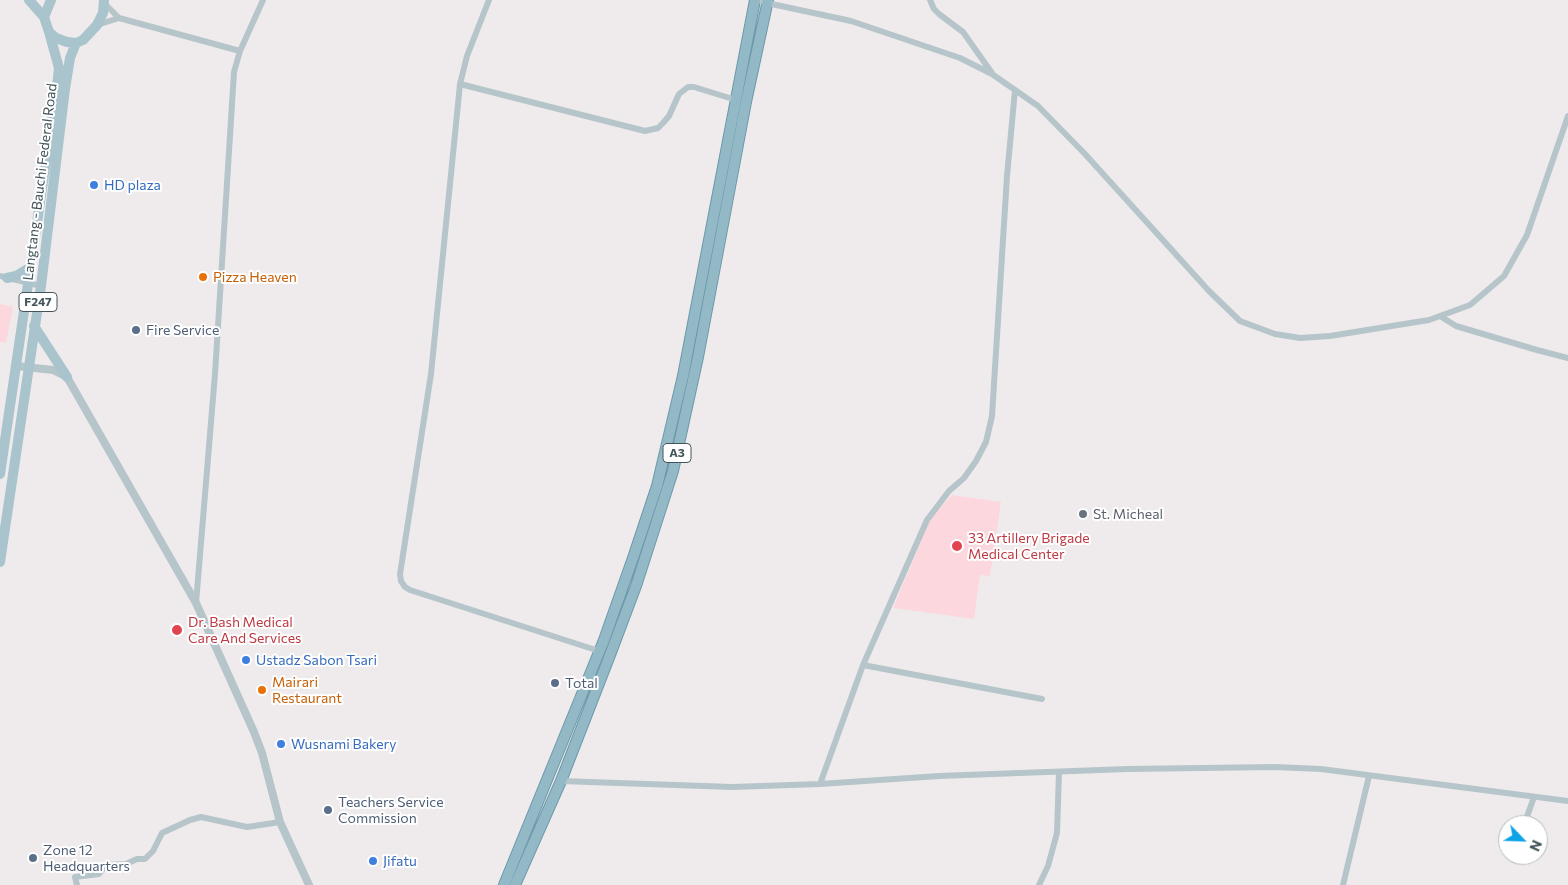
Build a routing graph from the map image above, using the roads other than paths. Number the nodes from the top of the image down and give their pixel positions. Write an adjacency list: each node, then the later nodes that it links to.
1 (29, 0): 8 (main road, Langtang - Bauchi Federal Road / F247)
2 (51, 0): 8 (main road)
3 (263, 0): 13 (street)
4 (489, 0): 15 (street)
5 (930, 0): 14 (street)
6 (762, 1): 14 (street); 17 (highway, A3); 19 (highway, A3)
7 (104, 2): 9 (street); 10 (main road)
8 (44, 17): 11 (main road, Langtang - Bauchi Federal Road / F247)
9 (119, 18): 10 (street); 13 (street)
10 (97, 25): 12 (main road)
11 (49, 32): 12 (main road); 20 (main road, Langtang - Bauchi Federal Road / F247)
12 (76, 43): 23 (main road, Langtang - Bauchi Federal Road / F247)
13 (240, 51): 33 (street)
14 (992, 74): 16 (street)
15 (460, 84): 17 (street); 34 (street)
16 (1014, 90): 24 (street); 36 (street)
17 (736, 100): 19 (highway, A3)
18 (1568, 116): 24 (street)
19 (732, 147): 30 (highway, A3)
20 (31, 267): 21 (main road); 22 (main road, Langtang - Bauchi Federal Road / F247)
21 (4, 277): 22 (street)
22 (28, 284): 23 (street); 27 (main road, Langtang - Bauchi Federal Road / F247)
23 (41, 286): 25 (main road, Langtang - Bauchi Federal Road / F247)
24 (1440, 316): 26 (street)
25 (34, 326): 28 (main road, Langtang - Bauchi Federal Road / F247); 29 (main road)
26 (1568, 358)
27 (16, 366): 28 (street); 31 (main road, Langtang - Bauchi Federal Road / F247)
28 (28, 367): 29 (street); 32 (main road, Langtang - Bauchi Federal Road / F247)
29 (67, 377): 33 (street)
30 (688, 377): 34 (highway, A3); 35 (highway, A3)
31 (0, 474)
32 (0, 562)
33 (196, 603): 45 (street)
34 (599, 651): 35 (highway); 48 (highway, A3)
35 (610, 656): 40 (highway, A3)
36 (863, 665): 37 (street); 41 (street)
37 (1042, 699)
38 (1059, 772): 39 (street); 41 (street); 50 (street)
39 (1370, 776): 42 (street); 51 (street)
40 (561, 781): 41 (street); 49 (highway, A3)
41 (820, 784)
42 (1534, 797): 43 (street); 44 (street)
43 (1568, 801)
44 (1528, 815)
45 (280, 822): 46 (street); 47 (street)
46 (77, 885)
47 (310, 885)
48 (504, 885)
49 (515, 885)
50 (1039, 885)
51 (1343, 885)

